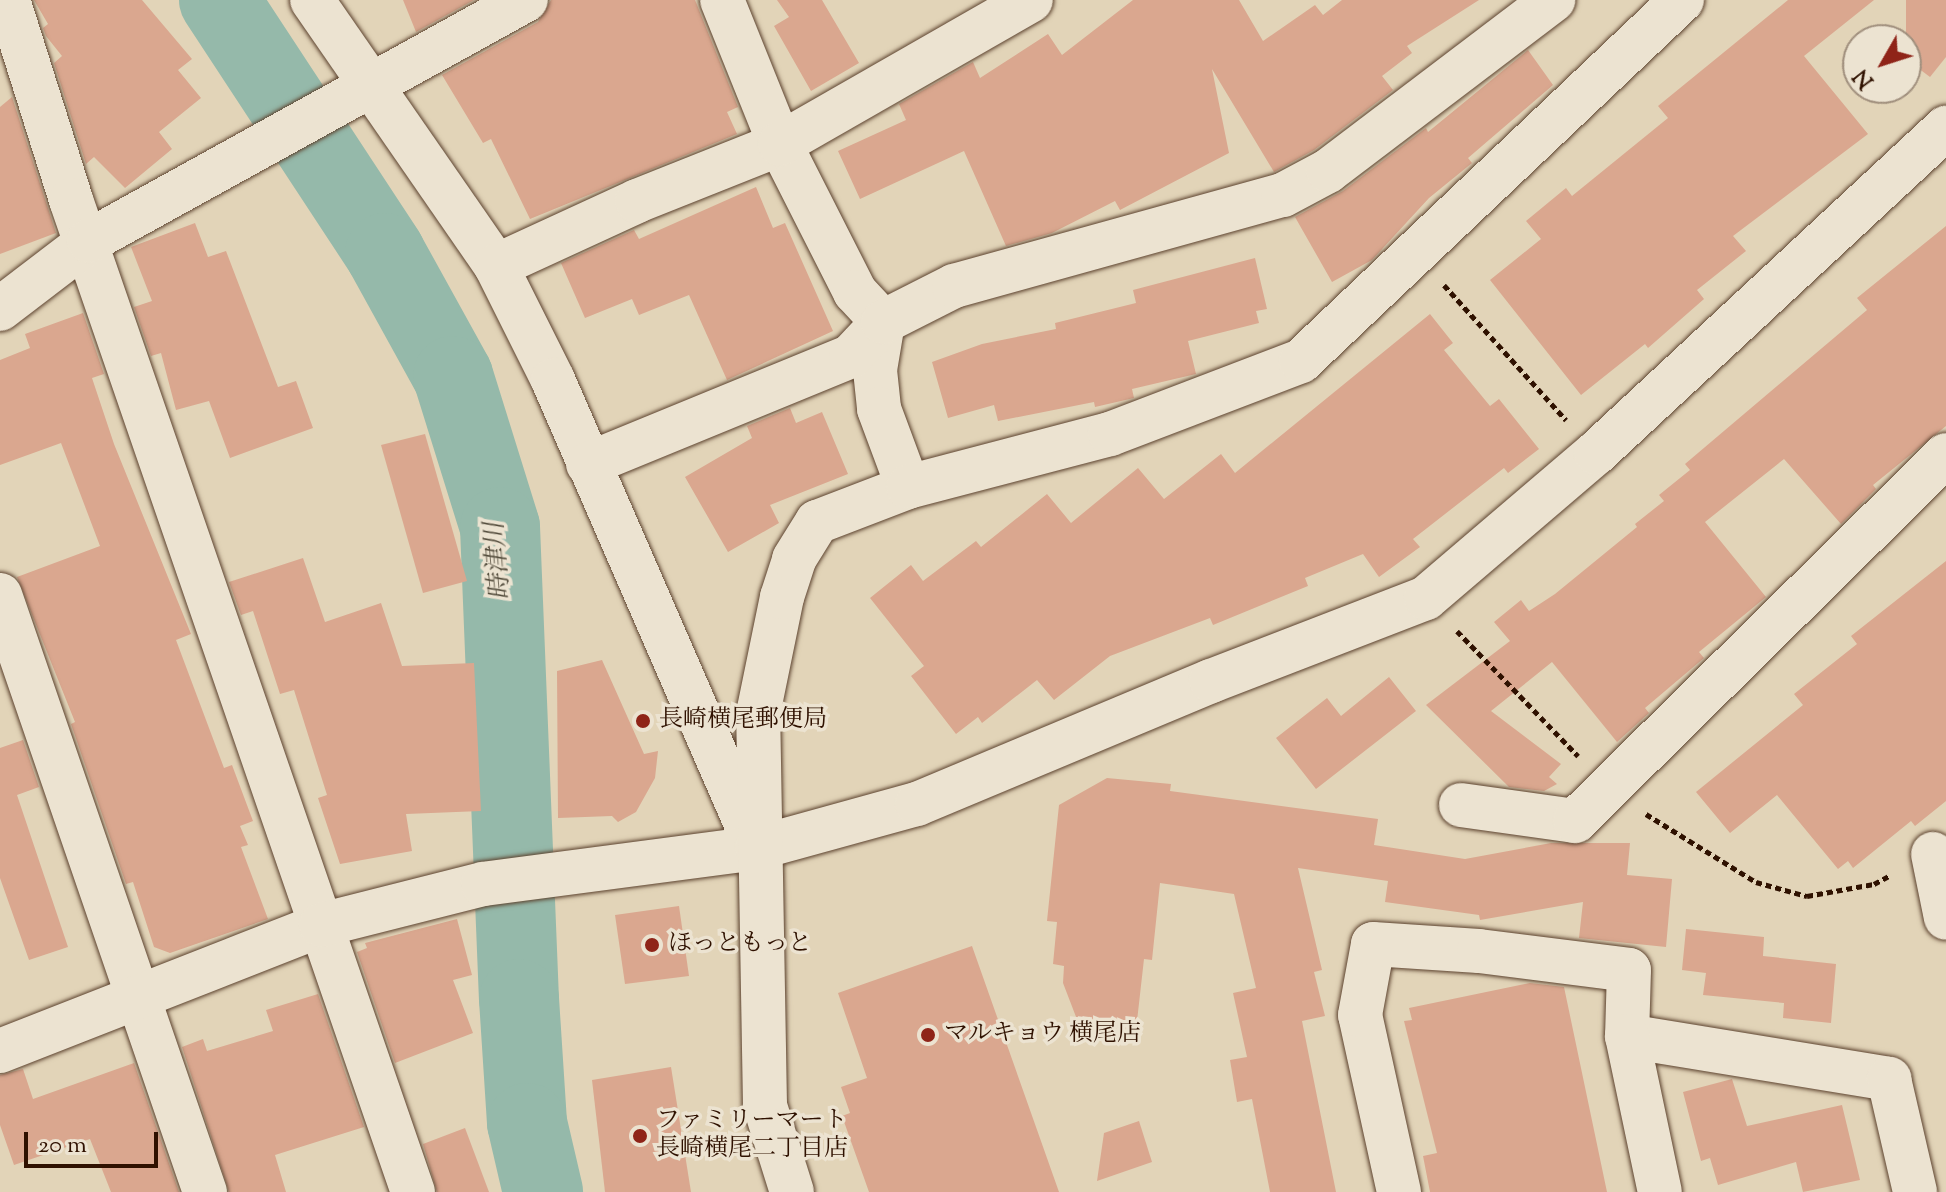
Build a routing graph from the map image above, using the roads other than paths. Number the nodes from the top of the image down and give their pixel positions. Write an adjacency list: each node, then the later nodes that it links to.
1 (8, 0): 11 (street)
2 (312, 0): 8 (street)
3 (526, 0): 8 (street)
4 (722, 0): 10 (street)
5 (1031, 0): 10 (street)
6 (1553, 0): 14 (street)
7 (1682, 0): 17 (street)
8 (363, 89): 11 (street); 12 (street)
9 (1946, 128): 20 (street)
10 (780, 144): 12 (street); 14 (street)
11 (89, 241): 13 (street); 23 (street)
12 (496, 266): 16 (street)
13 (0, 309)
14 (883, 322): 16 (street); 17 (street)
15 (1946, 455): 19 (street)
16 (588, 464): 20 (street)
17 (908, 487): 20 (street)
18 (0, 595): 24 (street)
19 (1461, 805)
20 (757, 848): 23 (street); 29 (street)
21 (1942, 850): 22 (street)
22 (1946, 918)
23 (321, 925): 24 (street); 28 (street)
24 (138, 999): 26 (street); 27 (street)
25 (1627, 1036): 30 (street); 31 (street); 32 (street)
26 (0, 1051)
27 (205, 1192)
28 (413, 1192)
29 (792, 1192)
30 (1399, 1192)
31 (1660, 1192)
32 (1915, 1192)

